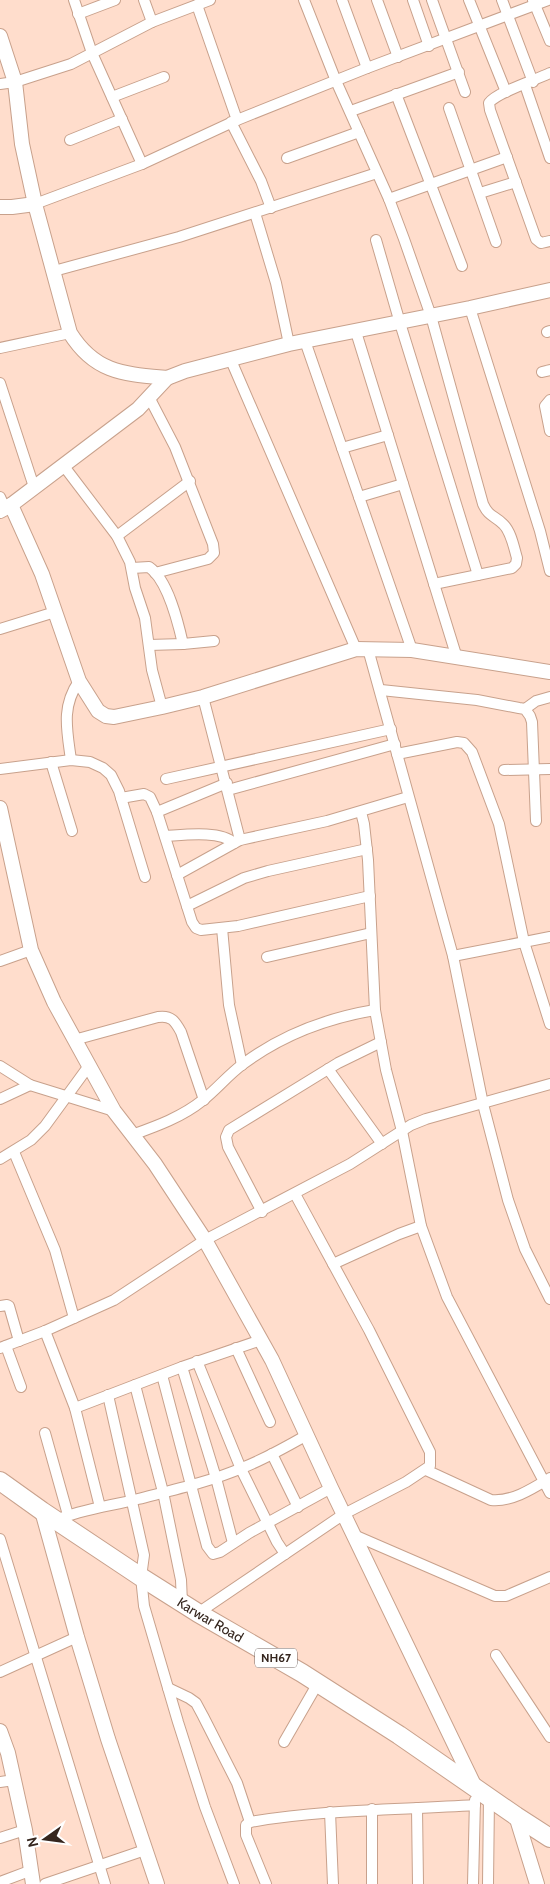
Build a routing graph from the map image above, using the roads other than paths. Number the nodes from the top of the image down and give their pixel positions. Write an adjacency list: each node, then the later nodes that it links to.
1 (74, 0): 15 (street)
2 (115, 0): 15 (street)
3 (144, 0): 17 (street)
4 (210, 0): 14 (street)
5 (304, 0): 29 (street)
6 (342, 0): 25 (street)
7 (378, 0): 24 (street)
8 (413, 0): 22 (street)
9 (432, 0): 20 (street)
10 (469, 0): 18 (street)
11 (502, 0): 16 (street)
12 (548, 0): 13 (street)
13 (534, 2): 16 (street); 21 (street)
14 (197, 5): 17 (street); 40 (street)
15 (78, 14): 23 (street)
16 (508, 15): 18 (street); 31 (street)
17 (152, 22): 23 (street)
18 (479, 26): 20 (street); 34 (street)
19 (0, 36): 30 (street)
20 (447, 39): 22 (street); 26 (street)
21 (550, 41)
22 (429, 46): 24 (street)
23 (92, 53): 30 (street); 36 (street)
24 (398, 57): 25 (street)
25 (367, 68): 29 (street)
26 (459, 72): 33 (street); 35 (street)
27 (550, 73): 31 (street)
28 (164, 77): 36 (street)
29 (336, 81): 38 (street); 40 (street)
30 (15, 82): 32 (street); 53 (street)
31 (529, 83): 34 (street); 45 (street)
32 (0, 84)
33 (465, 92)
34 (506, 92): 43 (street)
35 (396, 94): 38 (street); 50 (street)
36 (112, 97): 39 (street)
37 (449, 108): 47 (street)
38 (351, 112): 41 (street)
39 (122, 119): 42 (street); 46 (street)
40 (234, 121): 46 (street); 55 (street)
41 (359, 132): 44 (street); 48 (street)
42 (70, 140)
43 (507, 157): 47 (street); 49 (street)
44 (287, 158)
45 (550, 158)
46 (142, 164): 53 (street)
47 (471, 169): 50 (street); 51 (street)
48 (377, 173): 52 (street); 55 (street)
49 (516, 182): 51 (street); 58 (street)
50 (431, 183): 52 (street); 60 (street)
51 (480, 194): 59 (street)
52 (389, 199): 64 (street)
53 (35, 204): 54 (street); 61 (street)
54 (0, 207)
55 (271, 208): 56 (street)
56 (255, 213): 61 (street); 69 (street)
57 (376, 240): 65 (street)
58 (550, 241)
59 (496, 242)
60 (462, 266)
61 (54, 271): 67 (street)
62 (550, 290): 63 (street)
63 (470, 308): 64 (street); 87 (street)
64 (431, 316): 65 (street); 89 (street)
65 (400, 322): 66 (street); 89 (street)
66 (356, 332): 68 (street); 77 (street)
67 (70, 333): 70 (street); 72 (street)
68 (305, 341): 69 (street); 78 (street)
69 (289, 344): 71 (street)
70 (0, 348)
71 (230, 358): 72 (street); 96 (street)
72 (167, 378): 74 (street)
73 (0, 383): 82 (street)
74 (149, 397): 79 (street); 80 (street)
75 (550, 400): 76 (street)
76 (550, 430)
77 (388, 435): 78 (street); 81 (street)
78 (342, 448): 83 (street)
79 (63, 466): 82 (street); 85 (street)
80 (190, 482): 85 (street); 88 (street)
81 (403, 484): 83 (street); 90 (street)
82 (34, 487): 84 (street)
83 (359, 497): 97 (street)
84 (4, 505): 91 (street)
85 (117, 536): 86 (street)
86 (132, 568): 88 (street); 95 (street)
87 (550, 571)
88 (155, 573): 94 (street)
89 (478, 575): 90 (street)
90 (434, 584): 98 (street)
91 (55, 612): 92 (street); 100 (street)
92 (0, 628)
93 (214, 641): 94 (street)
94 (183, 644): 95 (street)
95 (149, 645): 104 (street)
96 (362, 649): 97 (street); 101 (street); 102 (street)
97 (412, 650): 98 (street)
98 (457, 658): 99 (street)
99 (550, 672)
100 (79, 681): 104 (street); 108 (street)
101 (381, 690): 105 (street); 106 (street)
102 (203, 696): 104 (street); 110 (street)
103 (550, 697): 105 (street)
104 (162, 707)
105 (525, 709): 112 (street)
106 (391, 730): 107 (street); 110 (street)
107 (396, 749): 116 (street); 117 (street); 134 (street)
108 (71, 760): 109 (street); 118 (street)
109 (51, 762): 111 (street); 123 (street)
110 (222, 766): 115 (street); 116 (street)
111 (0, 769)
112 (533, 769): 113 (street); 114 (street); 122 (street)
113 (550, 769)
114 (504, 770)
115 (166, 780)
116 (228, 787): 120 (street); 125 (street)
117 (408, 797): 121 (street); 136 (street)
118 (121, 798): 120 (street); 128 (street)
119 (0, 808): 135 (street)
120 (157, 812): 124 (street)
121 (361, 812): 125 (street); 126 (street)
122 (536, 820)
123 (72, 831)
124 (165, 836): 125 (street); 127 (street)
125 (237, 842): 127 (street)
126 (367, 849): 129 (street); 130 (street)
127 (177, 875): 130 (street)
128 (144, 877)
129 (370, 896): 131 (street); 132 (street)
130 (187, 906): 131 (street)
131 (222, 928): 143 (street)
132 (371, 933): 137 (street); 139 (street)
133 (550, 937): 134 (street)
134 (524, 942): 136 (street); 140 (street)
135 (31, 950): 138 (street); 141 (street)
136 (453, 956): 152 (street)
137 (267, 957)
138 (0, 961)
139 (375, 1010): 142 (street); 143 (street)
140 (550, 1024)
141 (74, 1040): 145 (street); 151 (street)
142 (381, 1042): 146 (street); 154 (street)
143 (242, 1064): 151 (street)
144 (0, 1066): 148 (street)
145 (88, 1067): 149 (street); 153 (street)
146 (328, 1069): 156 (street); 160 (street)
147 (550, 1084): 152 (street)
148 (30, 1085): 149 (street); 150 (street)
149 (66, 1096): 153 (street); 157 (street)
150 (0, 1099)
151 (204, 1100): 155 (street)
152 (482, 1104): 154 (street); 164 (street)
153 (114, 1111): 155 (street)
154 (402, 1131): 156 (street); 161 (street)
155 (132, 1135): 162 (street)
156 (382, 1144): 159 (street)
157 (14, 1152): 158 (street); 167 (street)
158 (0, 1159)
159 (295, 1194): 160 (street); 163 (street)
160 (262, 1212): 162 (street)
161 (421, 1226): 163 (street); 187 (street)
162 (205, 1240): 167 (street); 169 (street)
163 (333, 1264): 185 (street)
164 (547, 1287): 165 (street)
165 (550, 1299)
166 (0, 1306): 170 (street)
167 (74, 1318): 168 (street)
168 (45, 1331): 170 (street); 179 (street)
169 (261, 1340): 172 (street); 182 (street)
170 (19, 1341): 171 (street)
171 (3, 1347): 177 (street)
172 (236, 1348): 173 (street); 180 (street)
173 (197, 1361): 174 (street); 184 (street)
174 (182, 1367): 175 (street); 186 (street)
175 (162, 1375): 176 (street); 189 (street)
176 (135, 1385): 178 (street); 191 (street)
177 (21, 1387)
178 (108, 1395): 179 (street); 193 (street)
179 (75, 1408): 194 (street)
180 (270, 1422)
181 (45, 1433): 197 (street)
182 (307, 1435): 183 (street); 190 (street)
183 (272, 1454): 184 (street); 195 (street)
184 (241, 1469): 186 (street); 198 (street)
185 (426, 1470): 187 (street); 196 (street)
186 (216, 1478): 189 (street); 201 (street)
187 (547, 1480): 192 (street)
188 (0, 1481): 197 (highway, Karwar Road / NH67)
189 (191, 1485): 191 (street); 201 (street)
190 (331, 1488): 195 (street); 196 (street)
191 (163, 1492): 193 (street); 205 (street)
192 (550, 1493)
193 (132, 1500): 194 (street); 203 (street)
194 (100, 1507): 197 (street)
195 (298, 1507): 198 (street)
196 (344, 1514): 199 (street); 202 (street)
197 (55, 1515): 203 (highway, Karwar Road / NH67); 207 (street)
198 (267, 1524): 201 (street); 202 (street)
199 (354, 1536): 204 (street); 218 (street)
200 (0, 1539): 209 (street)
201 (233, 1543)
202 (285, 1554): 206 (street)
203 (141, 1577): 205 (highway, Karwar Road / NH67); 212 (street)
204 (548, 1581)
205 (182, 1603): 206 (highway, Karwar Road / NH67)
206 (198, 1613): 211 (highway, Karwar Road / NH67)
207 (77, 1637): 209 (street); 227 (street)
208 (496, 1655): 214 (street)
209 (35, 1657): 210 (street); 228 (street)
210 (0, 1672)
211 (318, 1683): 215 (street); 218 (highway, Karwar Road / NH67)
212 (168, 1688): 223 (street); 235 (street)
213 (0, 1731): 216 (street)
214 (550, 1737)
215 (284, 1742)
216 (4, 1754): 217 (street)
217 (7, 1781): 224 (street)
218 (480, 1797): 219 (street); 222 (highway, Karwar Road / NH67); 240 (street); 241 (street)
219 (417, 1808): 220 (street); 239 (street)
220 (372, 1809): 221 (street); 238 (street)
221 (330, 1812): 223 (street); 237 (street)
222 (516, 1816): 225 (highway, Karwar Road / NH67); 242 (street)
223 (250, 1822): 236 (street)
224 (25, 1830): 226 (street); 229 (street)
225 (549, 1835)
226 (0, 1838)
227 (145, 1850): 228 (street); 234 (street)
228 (99, 1866): 231 (street); 233 (street)
229 (32, 1877): 230 (street)
230 (0, 1882)
231 (57, 1882): 232 (street)
232 (45, 1884)
233 (105, 1884)
234 (157, 1884)
235 (234, 1884)
236 (266, 1884)
237 (333, 1884)
238 (372, 1884)
239 (418, 1884)
240 (473, 1884)
241 (488, 1884)
242 (538, 1884)

